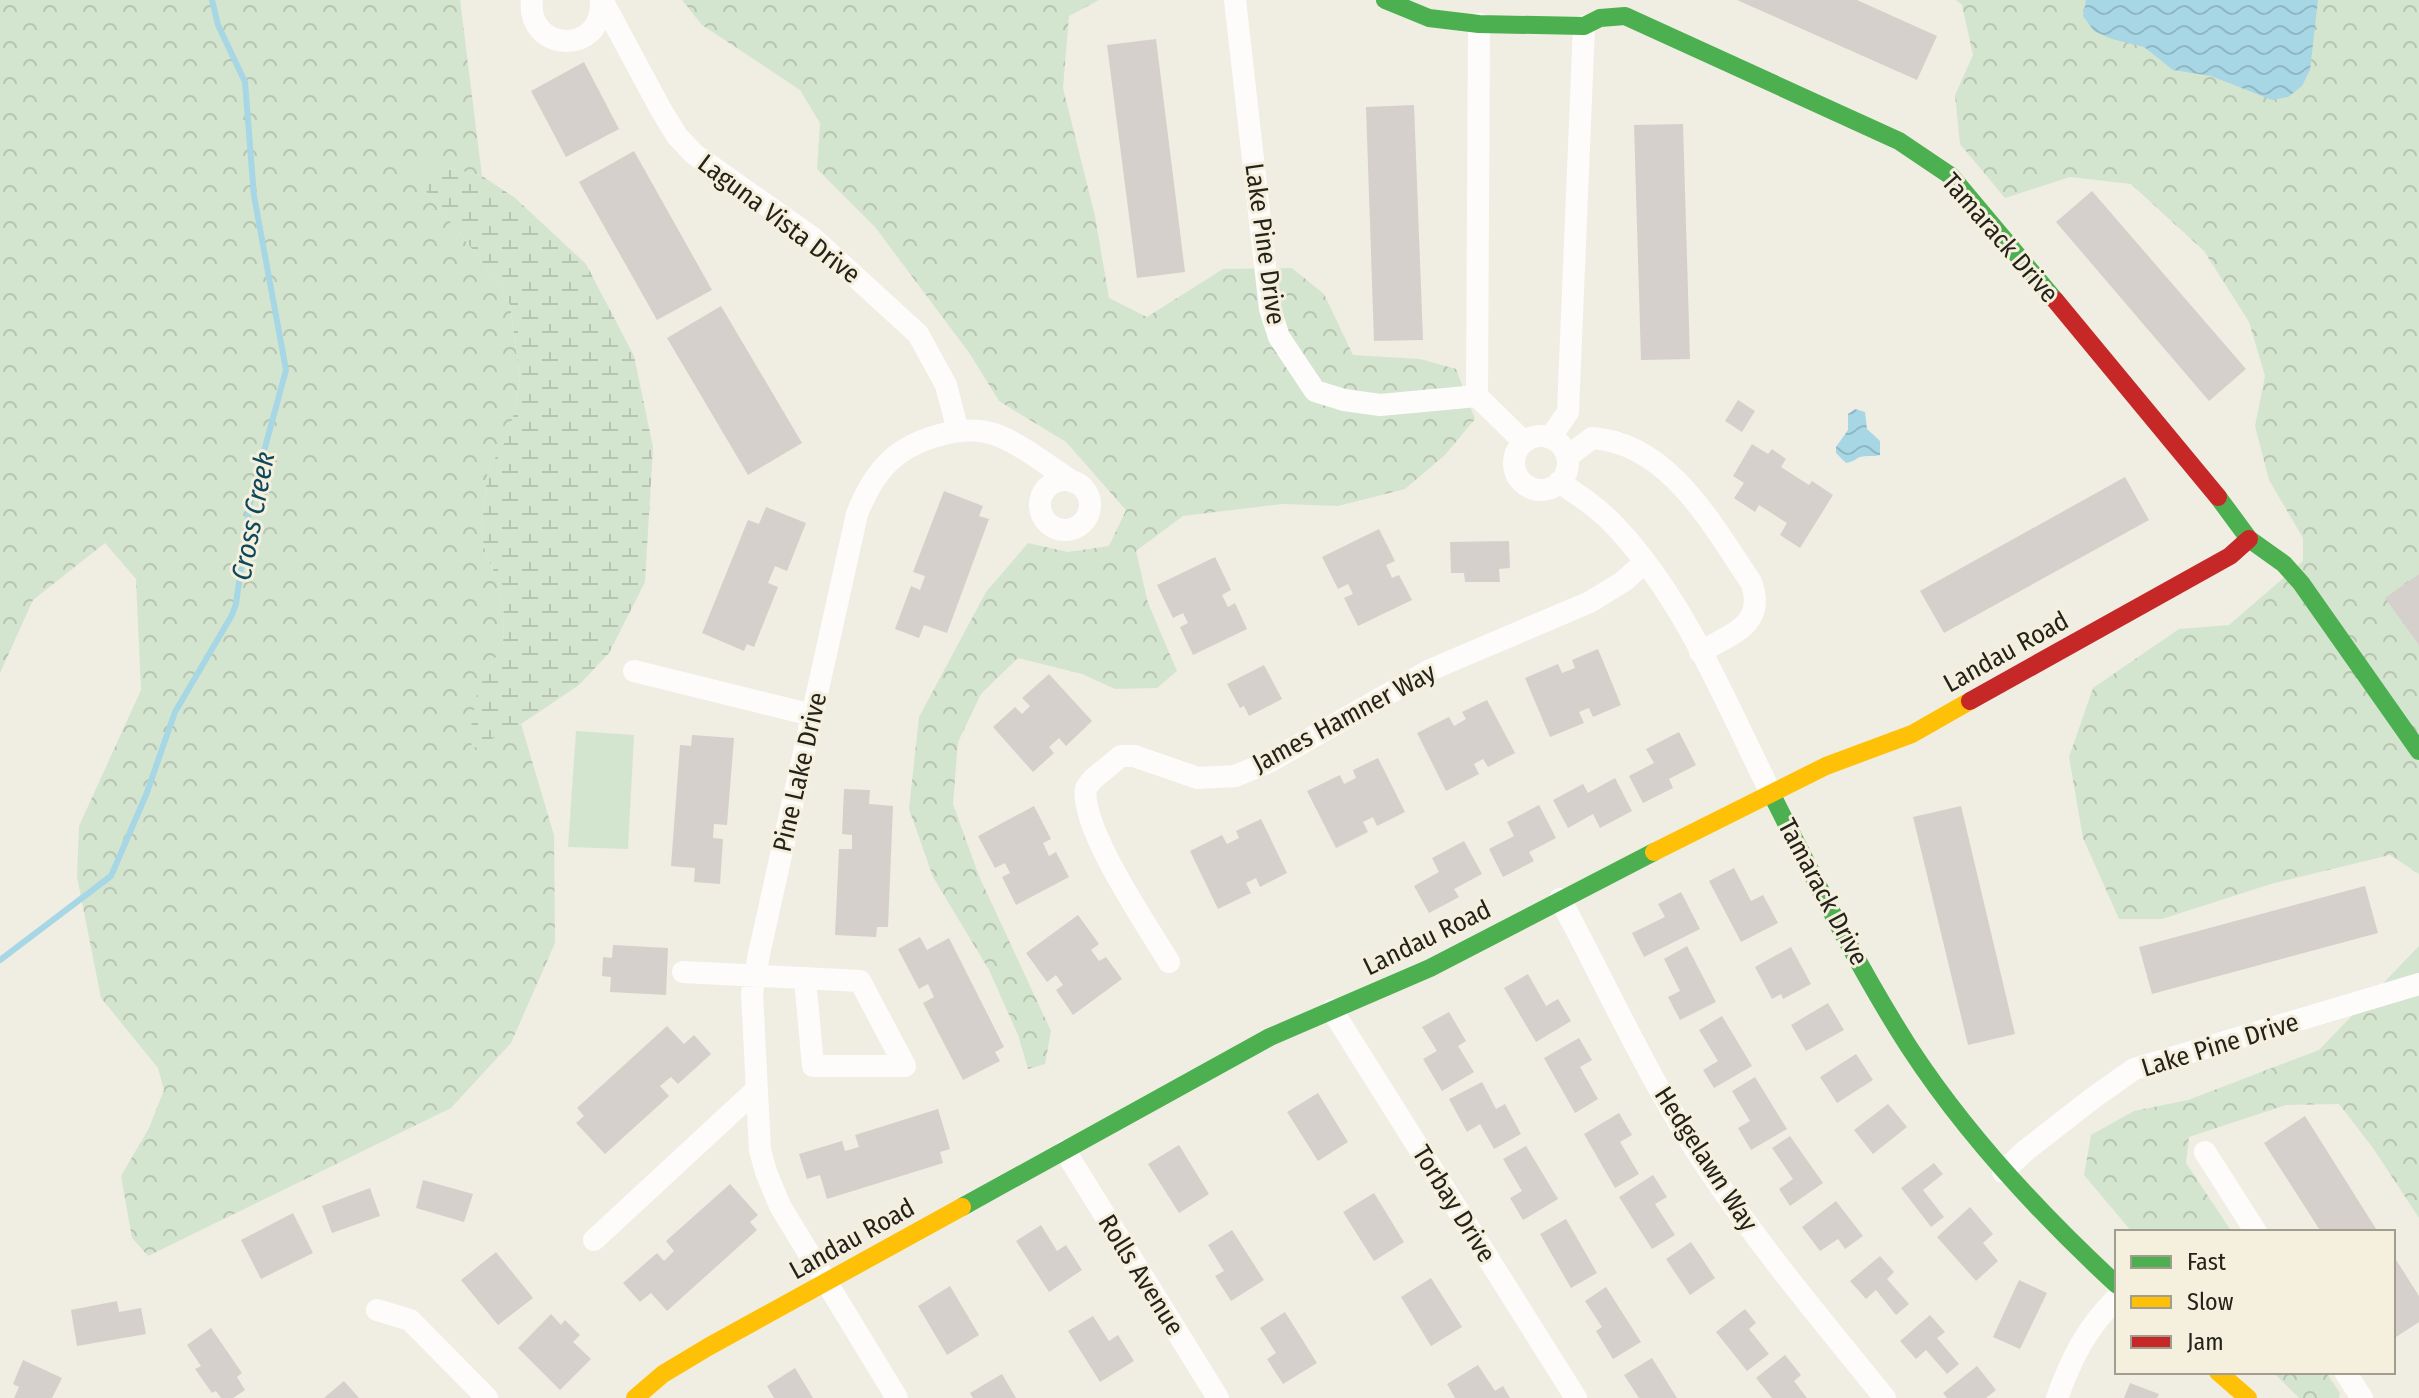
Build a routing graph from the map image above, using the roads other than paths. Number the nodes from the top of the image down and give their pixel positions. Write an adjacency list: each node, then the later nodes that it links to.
1 (532, 0): 2 (street)
2 (602, 0): 8 (street, Laguna Vista Drive)
3 (1235, 0): 7 (street, Lake Pine Drive)
4 (1385, 0): 5 (street)
5 (1479, 24): 6 (street); 7 (street)
6 (1584, 26): 9 (street); 14 (street, Tamarack Drive)
7 (1477, 396): 10 (street)
8 (958, 431): 12 (street, Pine Lake Drive); 18 (street, Pine Lake Drive)
9 (1550, 438): 10 (street); 11 (street)
10 (1524, 442): 13 (street)
11 (1567, 457): 13 (street); 16 (street)
12 (1073, 482)
13 (1559, 482): 15 (street, Tamarack Drive)
14 (2249, 539): 19 (street); 20 (street, Landau Road)
15 (1645, 562): 16 (street, Tamarack Drive); 22 (street, James Hamner Way)
16 (1700, 652): 20 (street, Tamarack Drive)
17 (634, 671): 18 (street)
18 (812, 715): 24 (street, Pine Lake Drive)
19 (2419, 751)
20 (1772, 795): 21 (street, Landau Road); 31 (street, Tamarack Drive)
21 (1560, 899): 27 (street, Landau Road); 45 (street, Hedgelawn Way)
22 (1169, 962)
23 (683, 972): 24 (street)
24 (755, 977): 25 (street); 28 (street, Pine Lake Drive)
25 (805, 979): 25 (street)
26 (2419, 984): 31 (street, Lake Pine Drive)
27 (1332, 1010): 29 (street, Landau Road); 44 (street, Torbay Drive)
28 (757, 1089): 33 (street); 34 (street, Pine Lake Drive)
29 (1065, 1151): 34 (street, Landau Road); 43 (street, Rolls Avenue)
30 (2205, 1152): 32 (street)
31 (2003, 1172): 35 (street, Tamarack Drive)
32 (2255, 1230)
33 (594, 1240)
34 (825, 1283): 41 (street, Landau Road); 42 (street, Pine Lake Drive)
35 (2115, 1283)
36 (2115, 1300): 46 (street)
37 (377, 1310): 40 (street)
38 (2220, 1374): 47 (street)
39 (2346, 1374): 48 (street)
40 (487, 1398)
41 (635, 1398)
42 (897, 1398)
43 (1218, 1398)
44 (1576, 1398)
45 (1885, 1398)
46 (2057, 1398)
47 (2248, 1398)
48 (2362, 1398)

